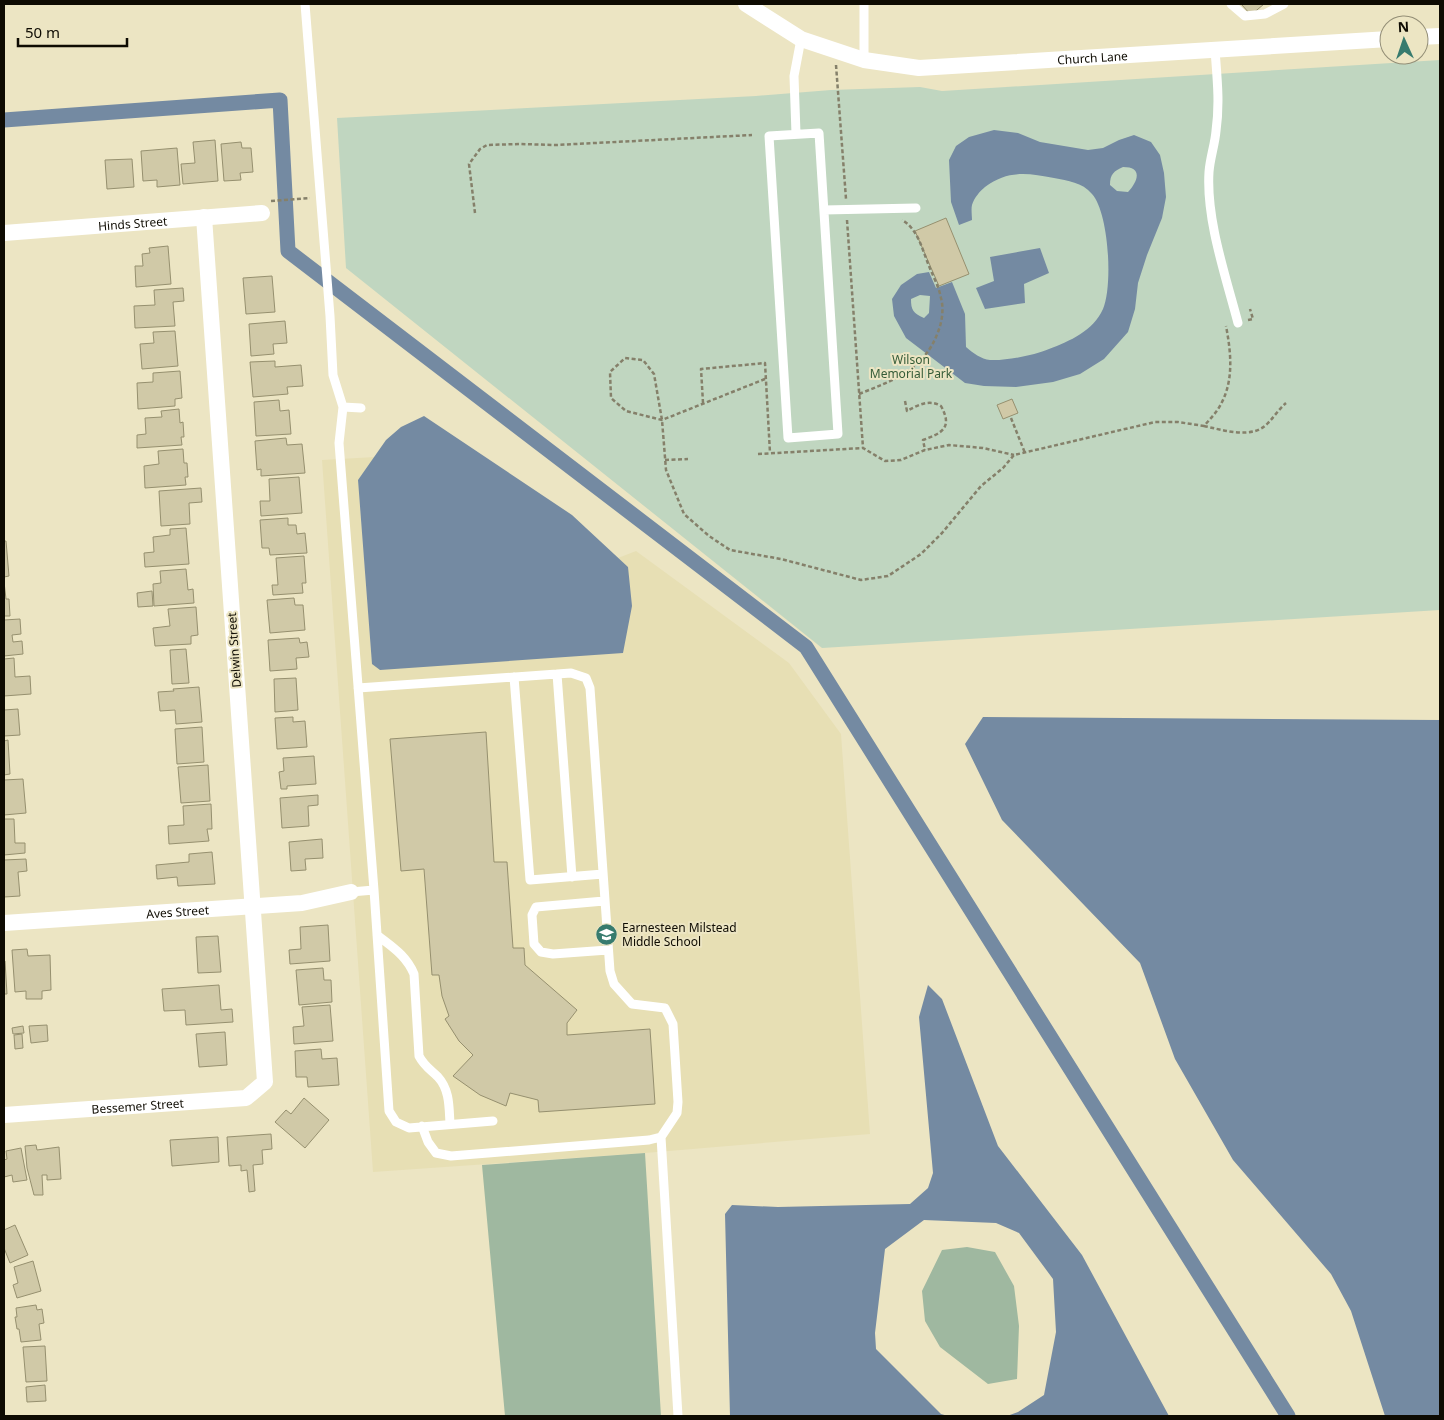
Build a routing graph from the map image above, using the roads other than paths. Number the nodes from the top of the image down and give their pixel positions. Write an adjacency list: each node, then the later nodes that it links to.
1 (305, 4): 17 (lane)
2 (746, 4): 6 (street, Church Lane)
3 (864, 4): 9 (lane)
4 (1231, 4): 5 (lane)
5 (1284, 4)
6 (801, 39): 9 (street, Church Lane); 10 (lane)
7 (1379, 40): 8 (street, Church Lane)
8 (1215, 50): 9 (street, Church Lane); 16 (lane)
9 (864, 60)
10 (796, 134): 12 (lane); 12 (lane)
11 (916, 208): 12 (lane)
12 (824, 210)
13 (262, 213): 14 (street, Hinds Street)
14 (204, 217): 15 (street, Hinds Street); 27 (street, Delwin Street)
15 (4, 233)
16 (1238, 323)
17 (343, 407): 18 (lane); 21 (lane)
18 (361, 408)
19 (557, 674): 20 (lane); 22 (lane); 23 (lane)
20 (514, 677): 21 (lane); 23 (lane)
21 (358, 688): 24 (lane)
22 (603, 874): 23 (lane); 26 (lane)
23 (572, 877)
24 (374, 890): 25 (lane); 29 (lane)
25 (351, 892): 27 (street, Aves Street)
26 (604, 901): 30 (lane); 30 (lane)
27 (252, 906): 28 (street, Aves Street); 31 (street, Delwin Street)
28 (4, 923)
29 (376, 935): 34 (lane); 35 (lane)
30 (608, 950): 36 (lane)
31 (265, 1082): 32 (street, Bessemer Street)
32 (4, 1115)
33 (493, 1121): 34 (lane)
34 (450, 1124): 35 (lane)
35 (422, 1126): 36 (lane)
36 (661, 1137): 37 (lane)
37 (678, 1416)

